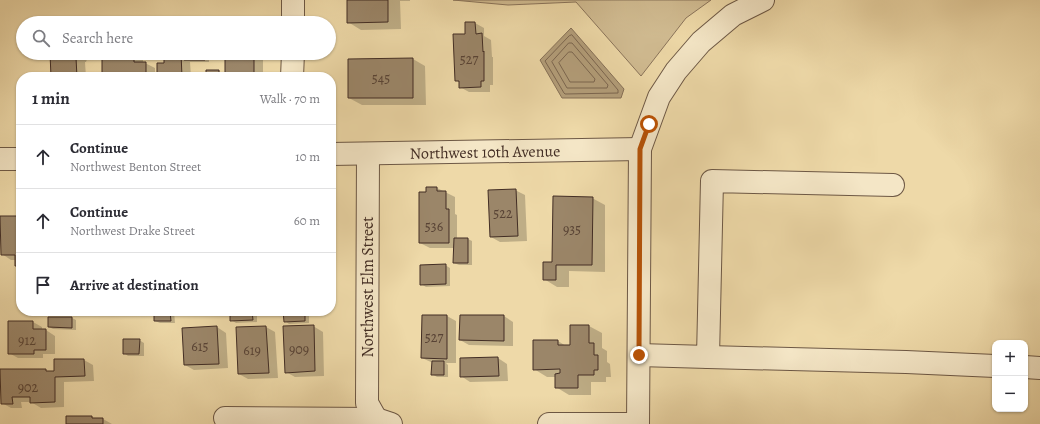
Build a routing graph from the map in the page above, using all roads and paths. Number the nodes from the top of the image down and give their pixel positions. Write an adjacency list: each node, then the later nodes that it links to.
1 (293, 0): 3 (street)
2 (764, 0): 6 (street)
3 (293, 16)
4 (292, 60): 5 (street)
5 (292, 72)
6 (640, 149): 8 (street, Northwest 10th Avenue); 12 (street)
7 (336, 154): 8 (street, Northwest 10th Avenue)
8 (368, 154): 18 (street, Northwest Elm Street)
9 (0, 159): 10 (street)
10 (16, 159)
11 (893, 185): 13 (street)
12 (639, 355): 13 (street); 20 (street)
13 (708, 357): 14 (street)
14 (992, 366)
15 (1028, 367): 16 (street)
16 (1040, 368)
17 (225, 418): 18 (street)
18 (383, 422)
19 (549, 424): 20 (street)
20 (638, 424)

